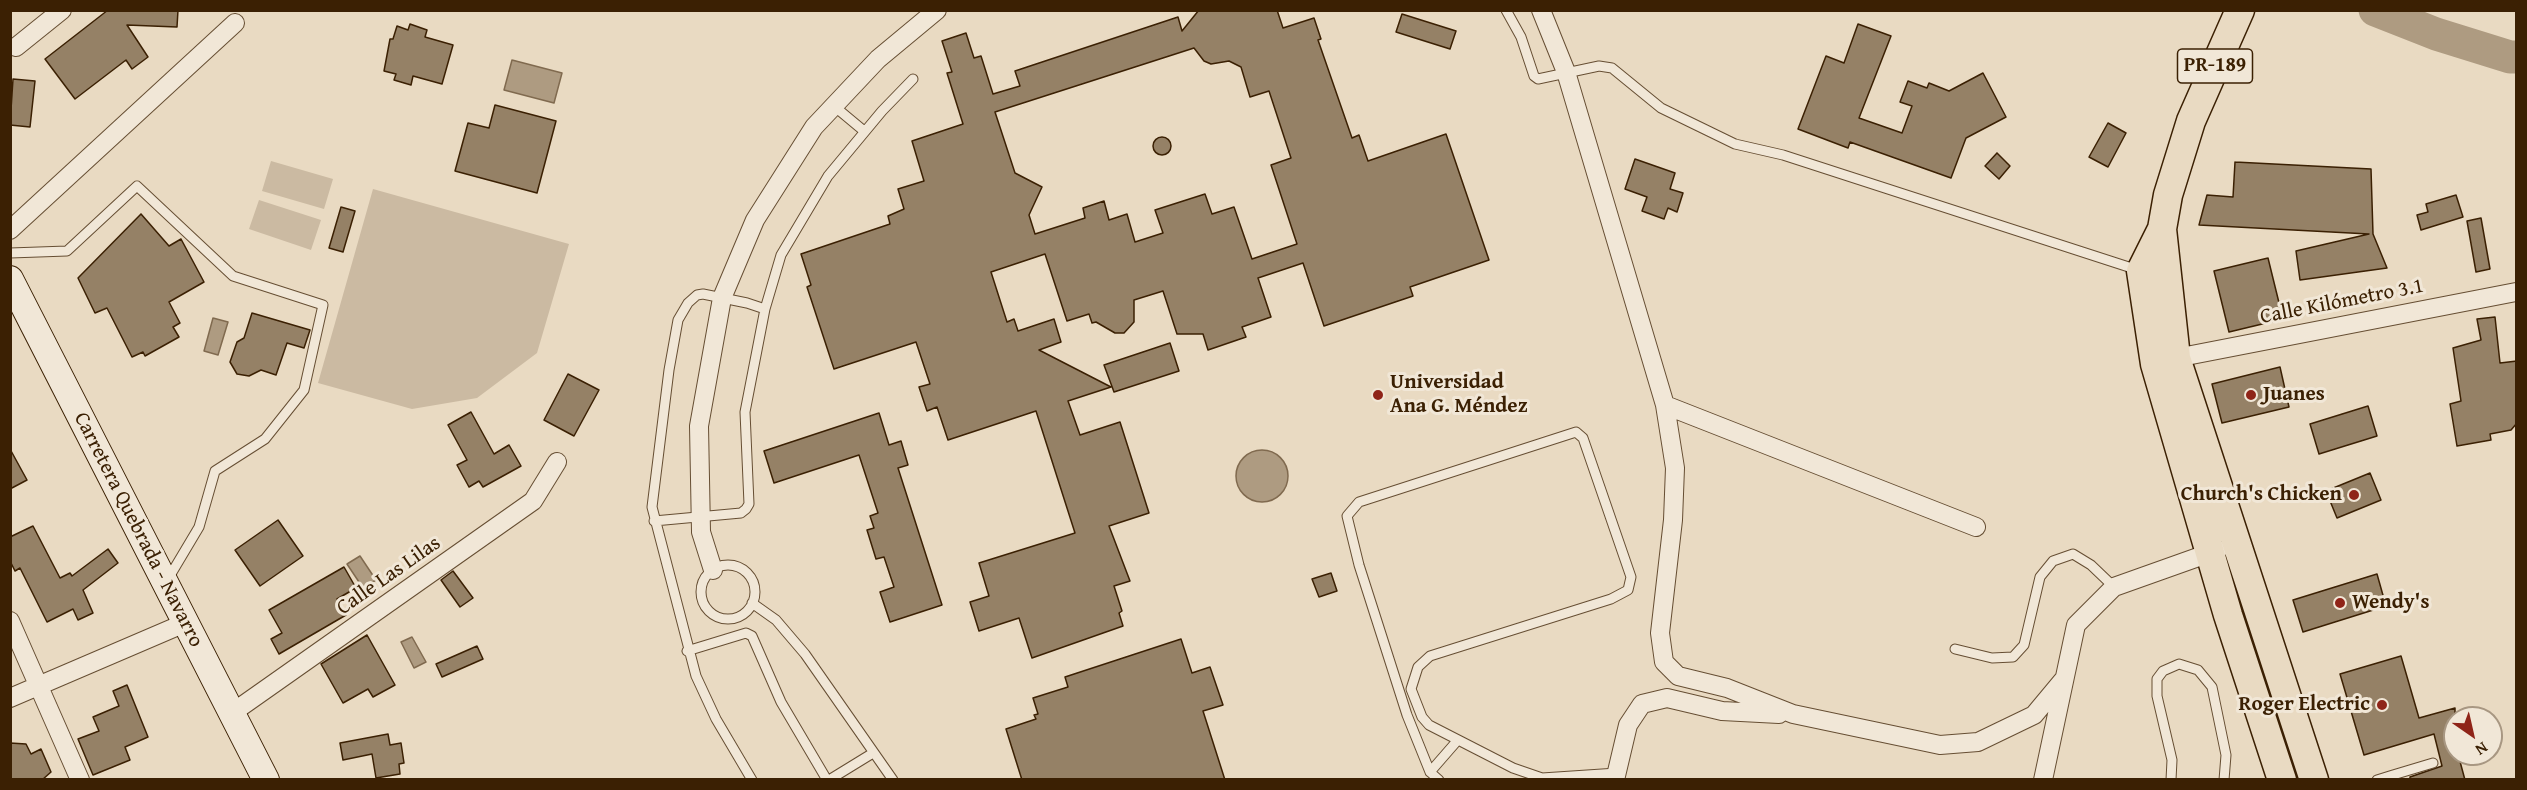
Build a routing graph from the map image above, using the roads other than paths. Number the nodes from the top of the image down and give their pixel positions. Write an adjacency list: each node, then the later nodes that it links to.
1 (62, 10): 7 (street)
2 (937, 10): 10 (street)
3 (1506, 10): 8 (lane)
4 (1541, 10): 8 (street)
5 (2240, 10): 12 (main road, PR-189)
6 (236, 23): 13 (street)
7 (16, 47)
8 (1566, 72): 15 (lane); 21 (street)
9 (913, 79): 11 (lane)
10 (834, 106): 11 (lane); 18 (street)
11 (864, 131): 19 (lane)
12 (2162, 229): 15 (main road, PR-189); 20 (main road, PR-189)
13 (10, 230)
14 (10, 253): 28 (lane)
15 (2141, 271): 26 (main road, PR-189)
16 (10, 279): 28 (street, Carretera Quebrada - Navarro)
17 (2517, 292): 20 (street, Calle Kilómetro 3.1)
18 (723, 298): 19 (lane); 23 (street); 24 (lane)
19 (765, 309): 23 (lane)
20 (2176, 358): 26 (main road, PR-189)
21 (1665, 405): 25 (street); 39 (street)
22 (557, 462): 38 (street, Calle Las Lilas)
23 (701, 516): 24 (lane); 27 (street)
24 (654, 521): 34 (lane)
25 (1976, 527)
26 (2222, 549): 29 (street); 55 (main road, PR-189); 56 (main road, PR-189)
27 (713, 570): 30 (lane); 30 (lane)
28 (165, 583): 32 (street, Carretera Quebrada - Navarro)
29 (2114, 587): 33 (lane); 35 (street)
30 (752, 603): 41 (lane)
31 (10, 621): 36 (street)
32 (185, 623): 36 (street); 38 (street, Carretera Quebrada - Navarro)
33 (1955, 650)
34 (687, 651): 48 (lane); 49 (lane)
35 (2064, 679): 39 (street); 52 (street)
36 (40, 685): 37 (street); 46 (street)
37 (10, 698)
38 (232, 713): 47 (street, Carretera Quebrada - Navarro)
39 (1793, 714): 44 (street)
40 (1457, 741): 43 (lane); 43 (lane); 44 (lane)
41 (873, 753): 49 (lane); 50 (lane)
42 (2433, 763): 45 (lane)
43 (1431, 772): 51 (lane)
44 (1616, 776)
45 (2394, 777): 57 (lane)
46 (80, 780)
47 (267, 780)
48 (752, 780)
49 (828, 780)
50 (893, 780)
51 (1439, 780)
52 (2043, 780)
53 (2171, 780): 54 (lane)
54 (2224, 780)
55 (2282, 780)
56 (2313, 780)
57 (2377, 780)

